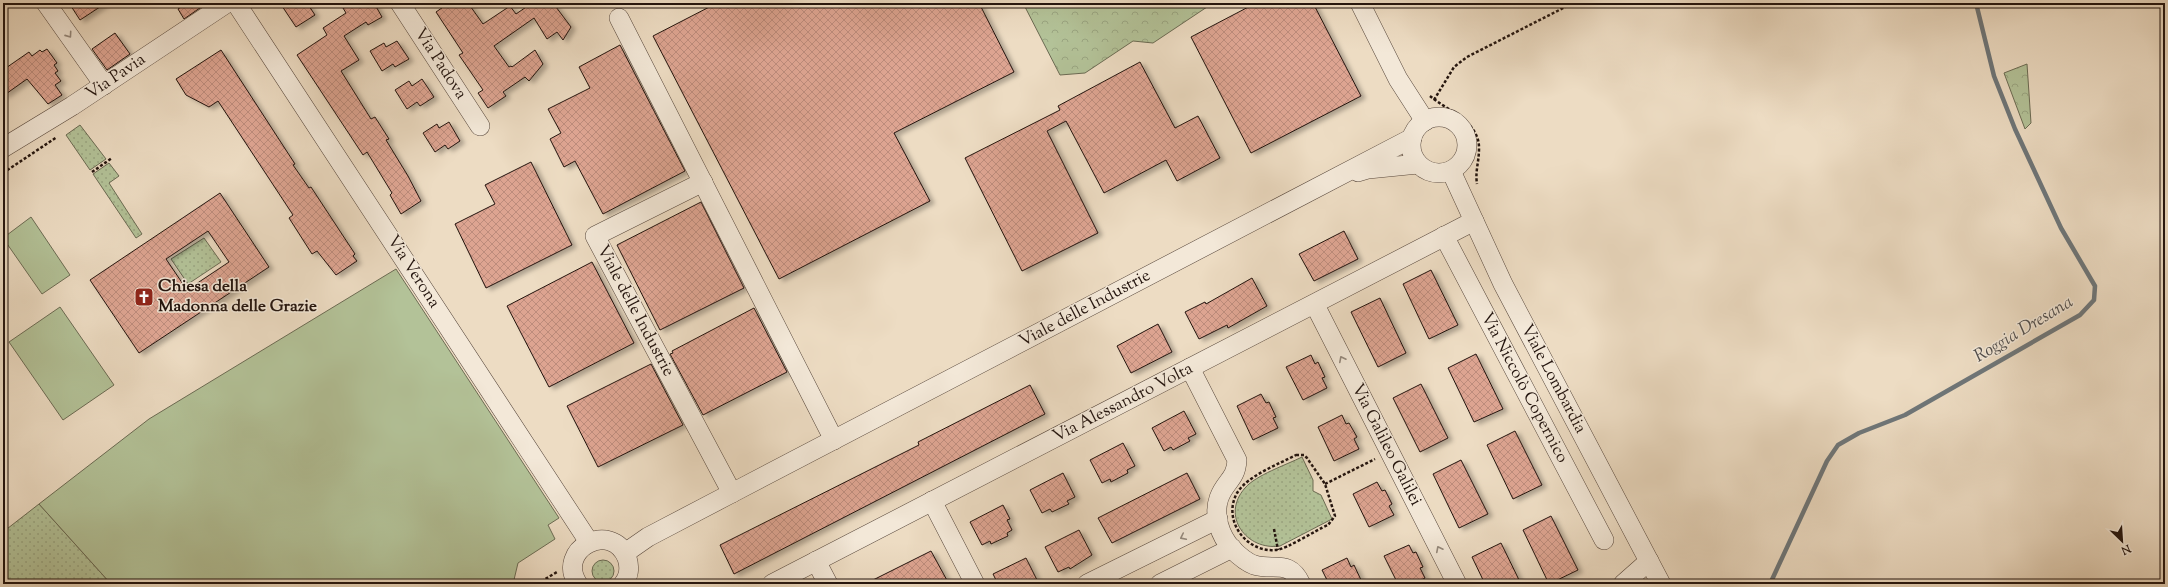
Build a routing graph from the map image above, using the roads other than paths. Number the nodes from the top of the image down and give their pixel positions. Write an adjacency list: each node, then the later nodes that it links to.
1 (46, 3): 7 (street, one-way to 7)
2 (227, 3): 7 (street, Via Pavia)
3 (236, 3): 25 (street, Via Verona)
4 (400, 3): 9 (street, Via Padova)
5 (1360, 3): 8 (street)
6 (619, 18): 15 (street)
7 (104, 85): 11 (street, Via Pavia)
8 (1425, 122): 10 (street); 13 (street)
9 (480, 126)
10 (1412, 138): 12 (street); 14 (street, Viale delle Industrie)
11 (3, 148)
12 (1418, 164): 13 (street); 14 (street, Viale delle Industrie)
13 (1451, 171): 16 (street, Viale Lombardia)
14 (1335, 178): 20 (street, Viale delle Industrie)
15 (702, 182): 20 (street); 21 (street, Viale delle Industrie)
16 (1474, 221): 17 (street, Via Alessandro Volta); 29 (street, Viale Lombardia)
17 (1444, 236): 18 (street, Via Alessandro Volta); 24 (street, Via Niccolò Copernico)
18 (1315, 305): 19 (street, Via Alessandro Volta); 38 (street, Via Galileo Galilei, one-way to 18)
19 (1190, 368): 22 (street, Via Alessandro Volta); 23 (street)
20 (834, 440): 21 (street, Viale delle Industrie)
21 (732, 493): 27 (street, Viale delle Industrie)
22 (932, 501): 28 (street, Via Alessandro Volta); 34 (street)
23 (1218, 520): 26 (street); 35 (street, one-way to 35)
24 (1604, 540)
25 (589, 542): 27 (street); 30 (street)
26 (1232, 548): 36 (street); 37 (street)
27 (625, 553): 31 (street)
28 (816, 561): 32 (street, Via Alessandro Volta); 33 (street)
29 (1649, 561): 39 (street); 40 (street, Viale Lombardia)
30 (570, 579)
31 (623, 584)
32 (772, 584)
33 (828, 584)
34 (975, 584)
35 (1087, 584)
36 (1160, 584)
37 (1301, 584)
38 (1457, 584)
39 (1623, 584)
40 (1661, 584)

